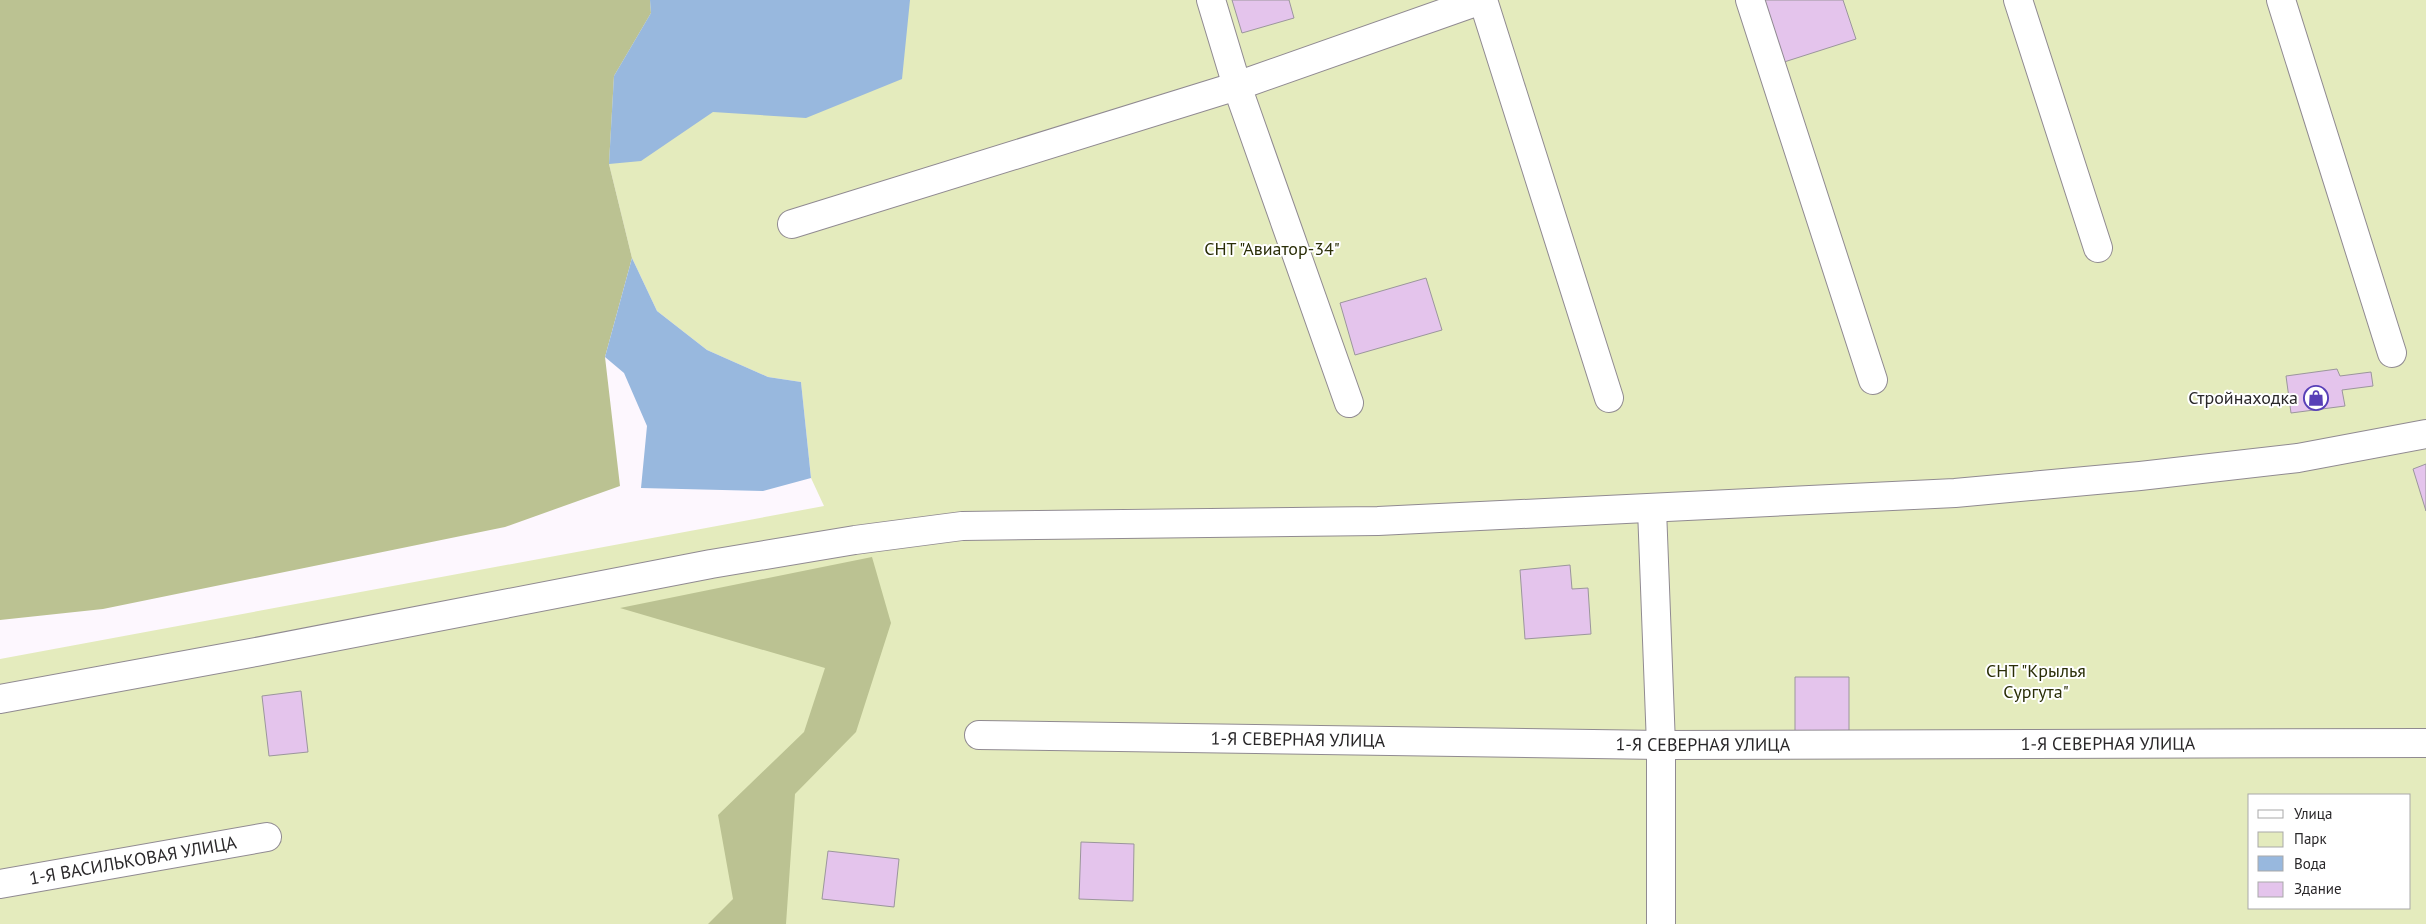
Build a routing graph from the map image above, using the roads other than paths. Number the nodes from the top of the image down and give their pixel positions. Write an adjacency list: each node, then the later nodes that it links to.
1 (1211, 0): 6 (street)
2 (1482, 0): 6 (street); 11 (street)
3 (1750, 0): 10 (street)
4 (2018, 0): 8 (street)
5 (2281, 0): 9 (street)
6 (1237, 86): 7 (street); 12 (street)
7 (792, 224)
8 (2098, 248)
9 (2392, 353)
10 (1873, 380)
11 (1609, 398)
12 (1349, 403)
13 (2426, 434): 14 (street)
14 (1652, 510): 15 (street); 18 (street)
15 (0, 698)
16 (980, 735): 18 (street, 1-Я СЕВЕРНАЯ УЛИЦА)
17 (2426, 743): 18 (street, 1-Я СЕВЕРНАЯ УЛИЦА)
18 (1661, 745): 21 (street)
19 (267, 837): 20 (street, 1-Я ВАСИЛЬКОВАЯ УЛИЦА)
20 (0, 884)
21 (1660, 924)

